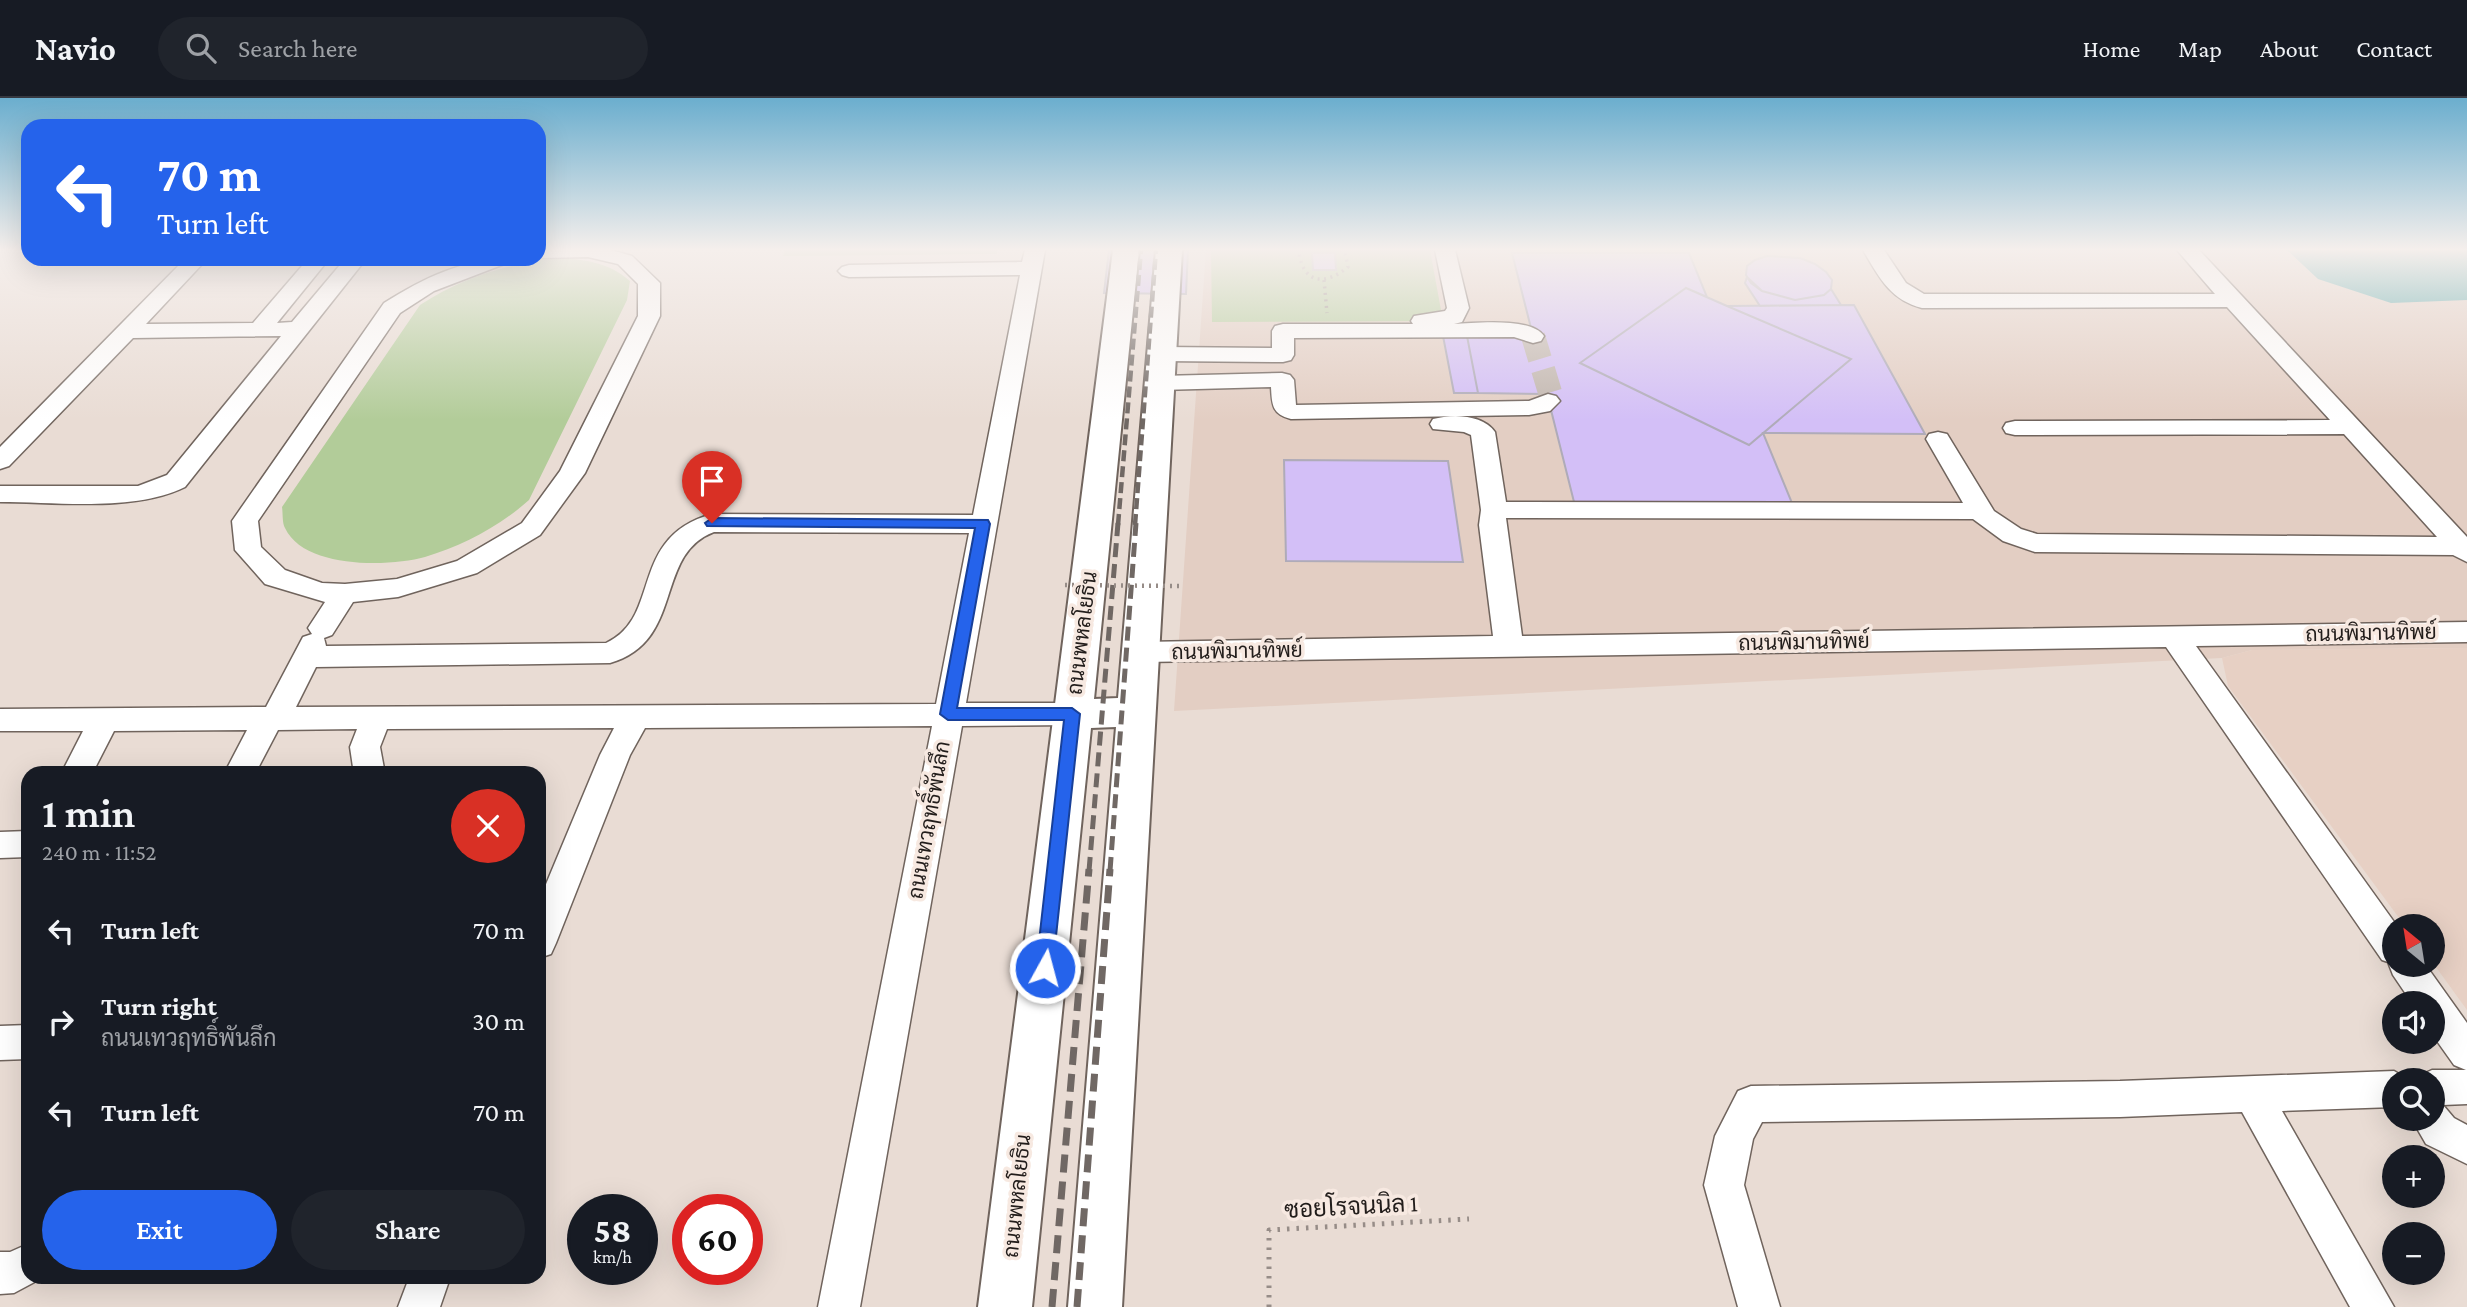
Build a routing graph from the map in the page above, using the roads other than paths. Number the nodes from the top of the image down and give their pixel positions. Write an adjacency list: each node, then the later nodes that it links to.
1 (152, 306): 13 (street)
2 (279, 306): 12 (street)
3 (317, 306): 11 (street)
4 (394, 306): 31 (street)
5 (649, 306): 31 (street)
6 (1025, 306): 29 (street, ถนนเทวฤทธิ์พันลึก)
7 (1119, 306): 16 (main road, ถนนพหลโยธิน)
8 (1165, 306): 18 (main road)
9 (1458, 306): 14 (street)
10 (2239, 306): 22 (street)
11 (298, 329): 12 (street); 26 (street)
12 (259, 330): 13 (street)
13 (128, 331): 25 (street)
14 (1283, 331): 15 (street); 17 (street)
15 (1533, 336)
16 (1113, 354): 18 (main road); 39 (main road, ถนนพหลโยธิน)
17 (1283, 355): 18 (street); 19 (street)
18 (1161, 368): 19 (street); 36 (main road)
19 (1282, 380): 21 (street)
20 (1548, 401): 21 (street)
21 (1284, 408): 27 (street)
22 (2351, 427): 23 (street); 30 (street)
23 (2015, 428)
24 (1938, 439): 28 (street)
25 (0, 461)
26 (0, 494)
27 (1494, 510): 28 (street); 35 (street)
28 (1981, 511): 30 (street)
29 (983, 524): 34 (street); 38 (street, ถนนเทวฤทธิ์พันลึก)
30 (2464, 549)
31 (345, 593): 34 (street)
32 (2467, 632): 33 (street, ถนนพิมานทิพย์)
33 (2174, 636): 35 (street, ถนนพิมานทิพย์); 51 (street)
34 (314, 643): 41 (street)
35 (1508, 647): 36 (street, ถนนพิมานทิพย์)
36 (1142, 652): 37 (main road)
37 (1137, 712): 39 (main road); 68 (main road)
38 (948, 714): 39 (street); 40 (street); 66 (street, ถนนเทวฤทธิ์พันลึก)
39 (1072, 714): 67 (main road, ถนนพหลโยธิน)
40 (635, 716): 42 (street); 50 (street)
41 (272, 718): 42 (street); 44 (street); 46 (street)
42 (376, 718): 47 (street)
43 (0, 720): 44 (street)
44 (104, 720): 45 (street)
45 (80, 766)
46 (244, 766)
47 (368, 766)
48 (21, 844): 49 (street)
49 (0, 845)
50 (546, 926)
51 (2382, 932)
52 (2445, 1022): 55 (street)
53 (0, 1042): 54 (street)
54 (21, 1042)
55 (2467, 1053)
56 (2467, 1087): 57 (street)
57 (2445, 1088)
58 (2382, 1089): 59 (street)
59 (2252, 1094): 69 (street); 70 (street)
60 (2440, 1131): 61 (street)
61 (2467, 1145)
62 (21, 1268): 63 (street)
63 (0, 1273)
64 (428, 1284): 65 (street)
65 (419, 1307)
66 (839, 1307)
67 (1005, 1307)
68 (1095, 1307)
69 (1759, 1307)
70 (2373, 1307)

